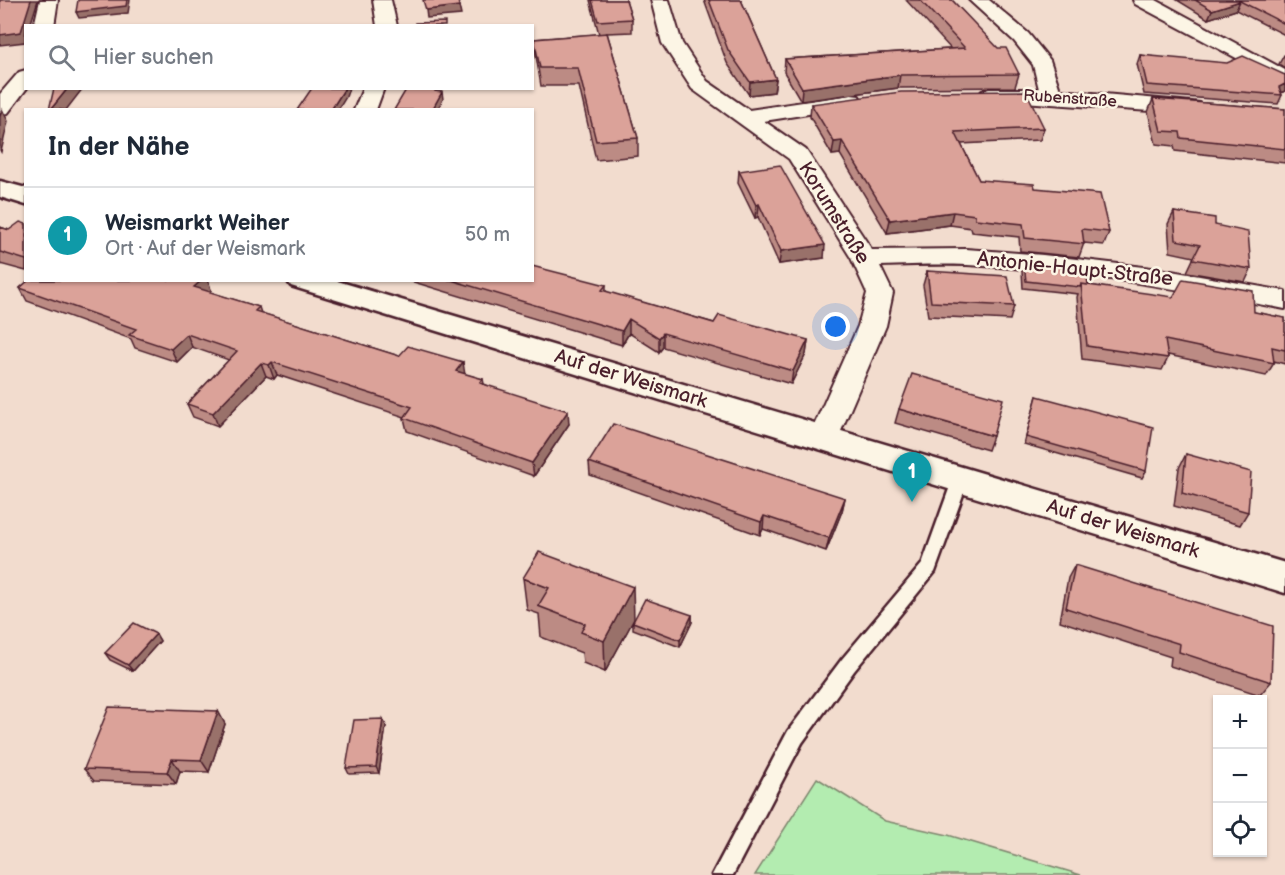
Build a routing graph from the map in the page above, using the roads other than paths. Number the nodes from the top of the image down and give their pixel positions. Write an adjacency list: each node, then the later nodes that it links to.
1 (50, 0): 6 (street)
2 (382, 0): 7 (street)
3 (660, 0): 17 (street, Korumstraße)
4 (978, 0): 12 (street)
5 (1142, 0): 9 (street)
6 (44, 24)
7 (387, 24)
8 (24, 78): 14 (street)
9 (1285, 78)
10 (373, 90): 15 (street)
11 (965, 95): 12 (street, Rubenstraße)
12 (1051, 96): 16 (street, Rubenstraße)
13 (876, 98): 17 (street)
14 (0, 108)
15 (366, 108)
16 (1211, 110)
17 (747, 117): 20 (street, Korumstraße)
18 (0, 189): 19 (street)
19 (24, 196)
20 (864, 258): 22 (street, Antonie-Haupt-Straße); 23 (street, Korumstraße)
21 (308, 282): 23 (street, Auf der Weismark)
22 (1285, 300)
23 (824, 437): 24 (street, Auf der Weismark)
24 (961, 478): 25 (street, Auf der Weismark); 26 (lane)
25 (1285, 578)
26 (722, 875)

